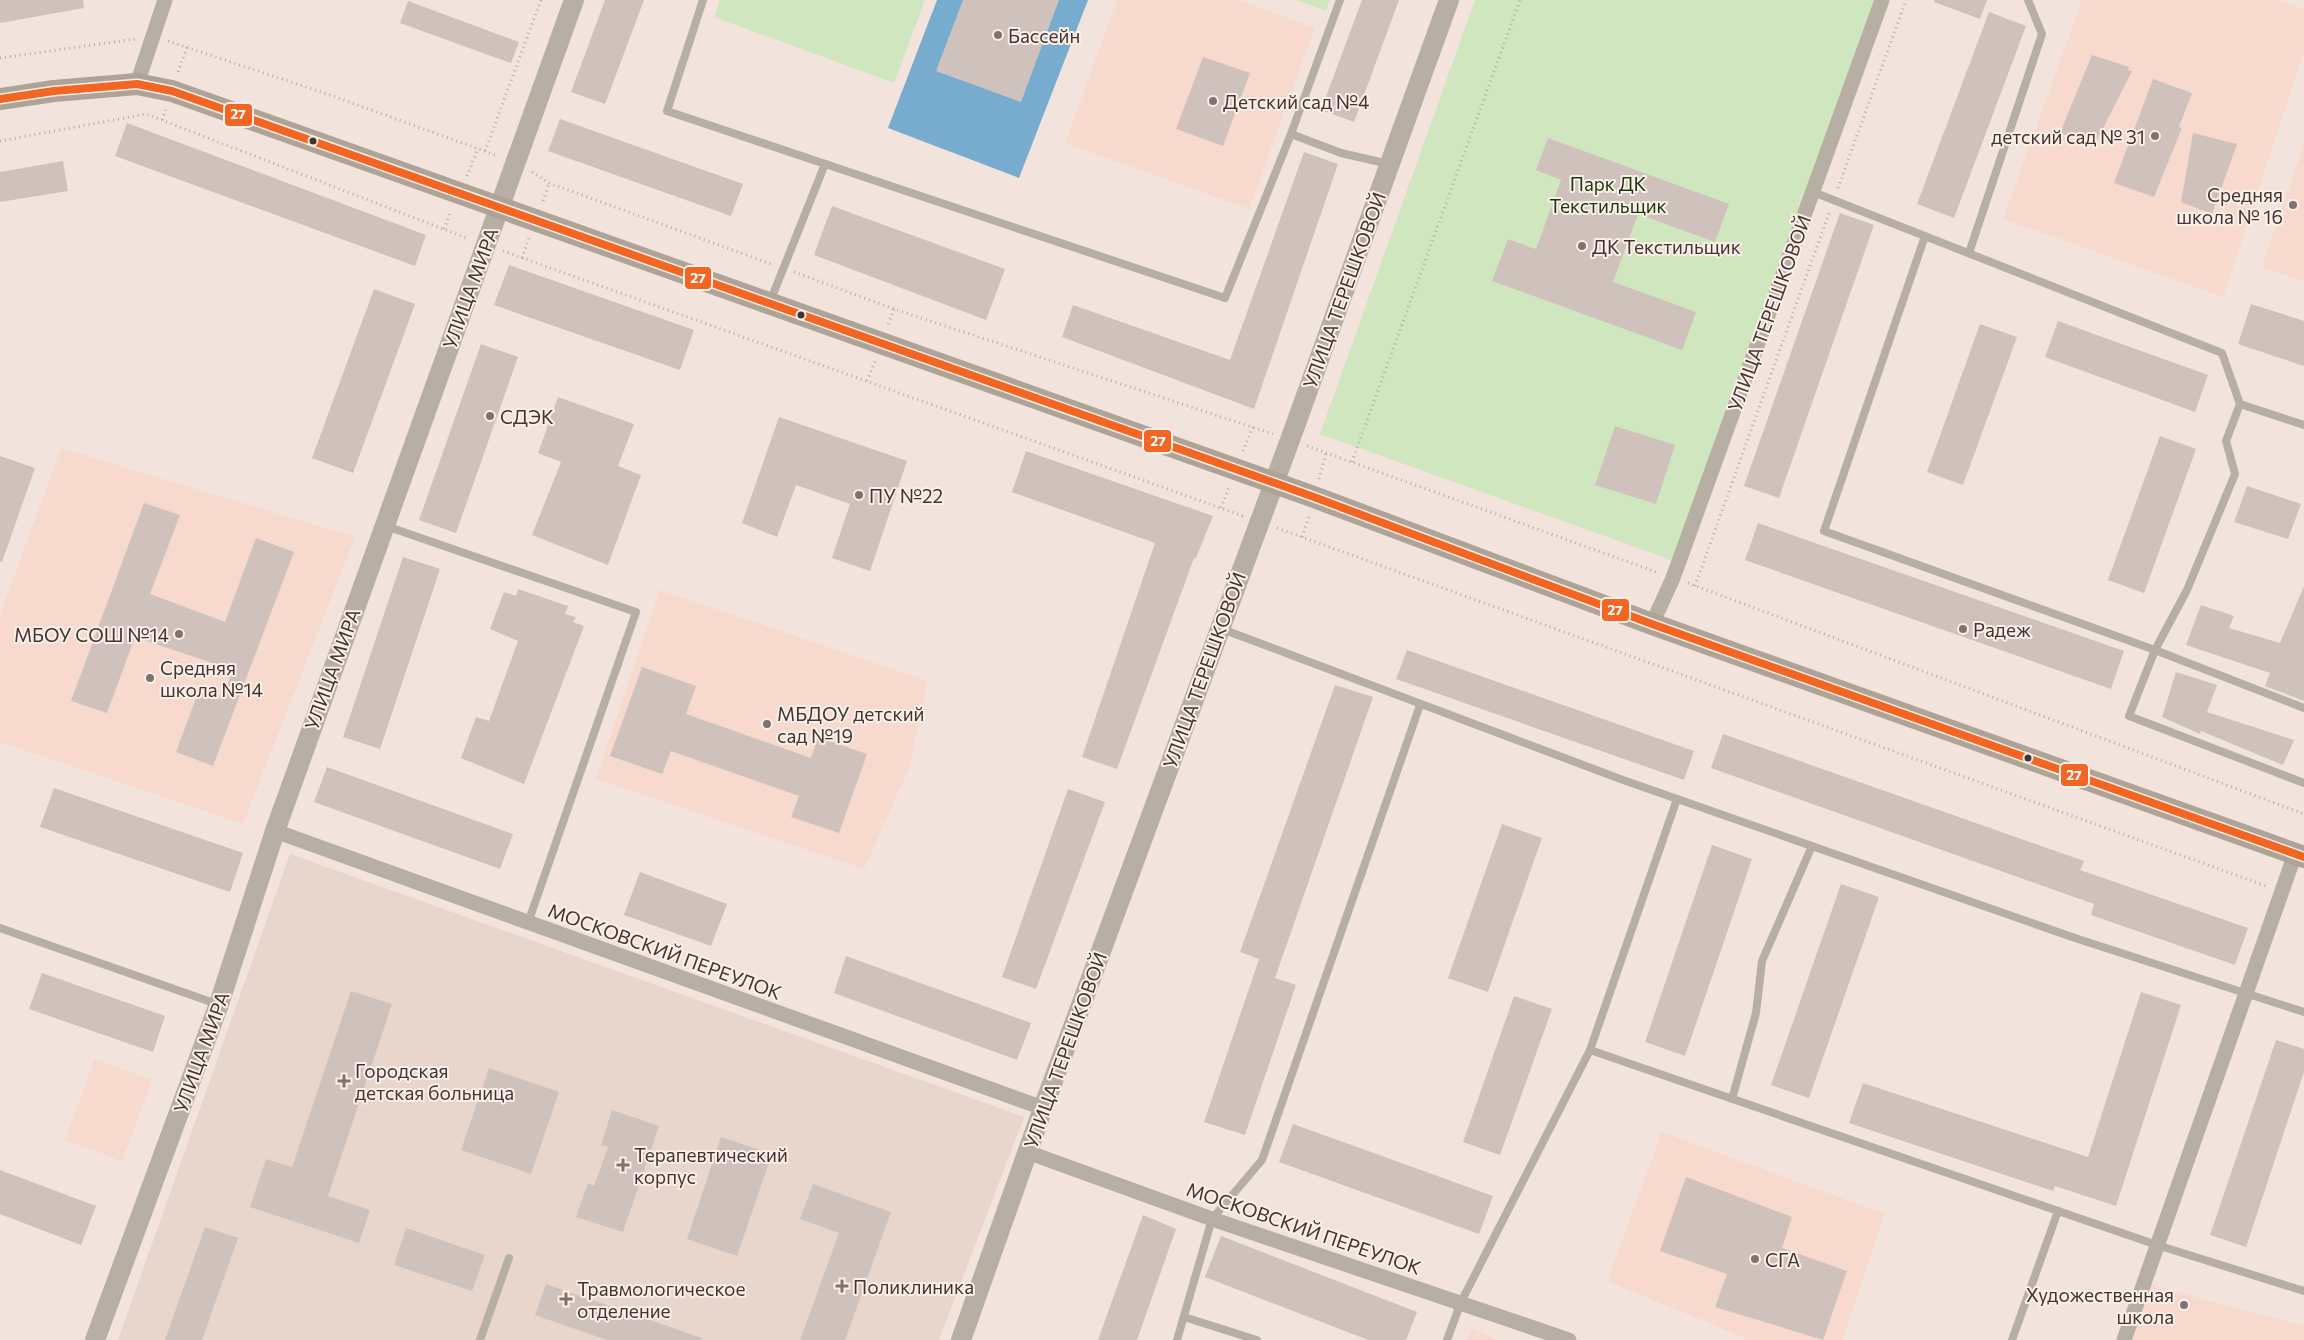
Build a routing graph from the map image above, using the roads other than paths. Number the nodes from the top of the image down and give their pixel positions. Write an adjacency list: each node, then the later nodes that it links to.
1 (166, 0): 8 (street)
2 (574, 0): 14 (street, УЛИЦА МИРА)
3 (703, 0): 11 (lane)
4 (1340, 0): 10 (lane)
5 (1449, 0): 12 (street, УЛИЦА ТЕРЕШКОВОЙ)
6 (1882, 0): 13 (street, УЛИЦА ТЕРЕШКОВОЙ)
7 (2028, 0): 16 (lane)
8 (137, 84): 9 (main road); 14 (main road)
9 (0, 99)
10 (1291, 134): 11 (lane); 12 (lane)
11 (825, 164): 17 (lane)
12 (1389, 164): 20 (street, УЛИЦА ТЕРЕШКОВОЙ)
13 (1813, 192): 15 (lane); 22 (street, УЛИЦА ТЕРЕШКОВОЙ)
14 (500, 208): 17 (main road); 21 (street, УЛИЦА МИРА)
15 (1925, 236): 16 (lane); 24 (lane)
16 (1969, 253): 18 (lane)
17 (769, 304): 20 (main road)
18 (2240, 404): 19 (lane); 24 (lane)
19 (2304, 425)
20 (1274, 484): 22 (main road); 23 (street, УЛИЦА ТЕРЕШКОВОЙ)
21 (384, 525): 29 (street, УЛИЦА МИРА); 32 (lane)
22 (1652, 624): 31 (main road)
23 (1220, 628): 25 (lane); 39 (street, УЛИЦА ТЕРЕШКОВОЙ)
24 (2155, 650): 26 (lane); 27 (lane)
25 (1420, 705): 28 (lane); 42 (lane)
26 (2304, 708)
27 (2304, 782)
28 (1677, 799): 30 (lane); 37 (lane)
29 (275, 831): 32 (street, МОСКОВСКИЙ ПЕРЕУЛОК); 35 (street, УЛИЦА МИРА)
30 (1812, 846): 34 (lane); 38 (lane)
31 (2299, 856): 34 (street)
32 (528, 923): 39 (street, МОСКОВСКИЙ ПЕРЕУЛОК)
33 (0, 928): 35 (lane)
34 (2247, 992): 36 (lane); 43 (street)
35 (219, 1004): 48 (street, УЛИЦА МИРА)
36 (2304, 1012)
37 (1590, 1050): 38 (lane); 46 (lane)
38 (1732, 1099): 41 (lane)
39 (1043, 1108): 40 (street, УЛИЦА ТЕРЕШКОВОЙ)
40 (1027, 1152): 42 (street, МОСКОВСКИЙ ПЕРЕУЛОК); 50 (street, УЛИЦА ТЕРЕШКОВОЙ)
41 (2058, 1211): 43 (lane); 55 (lane)
42 (1212, 1219): 46 (street, МОСКОВСКИЙ ПЕРЕУЛОК); 47 (lane)
43 (2157, 1246): 45 (lane); 56 (street)
44 (509, 1258): 49 (lane)
45 (2304, 1291)
46 (1461, 1302): 53 (lane); 54 (street, МОСКОВСКИЙ ПЕРЕУЛОК)
47 (1184, 1316): 51 (lane); 52 (lane)
48 (95, 1340)
49 (480, 1340)
50 (961, 1340)
51 (1177, 1340)
52 (1257, 1340)
53 (1447, 1340)
54 (1569, 1340)
55 (2012, 1340)
56 (2124, 1340)

